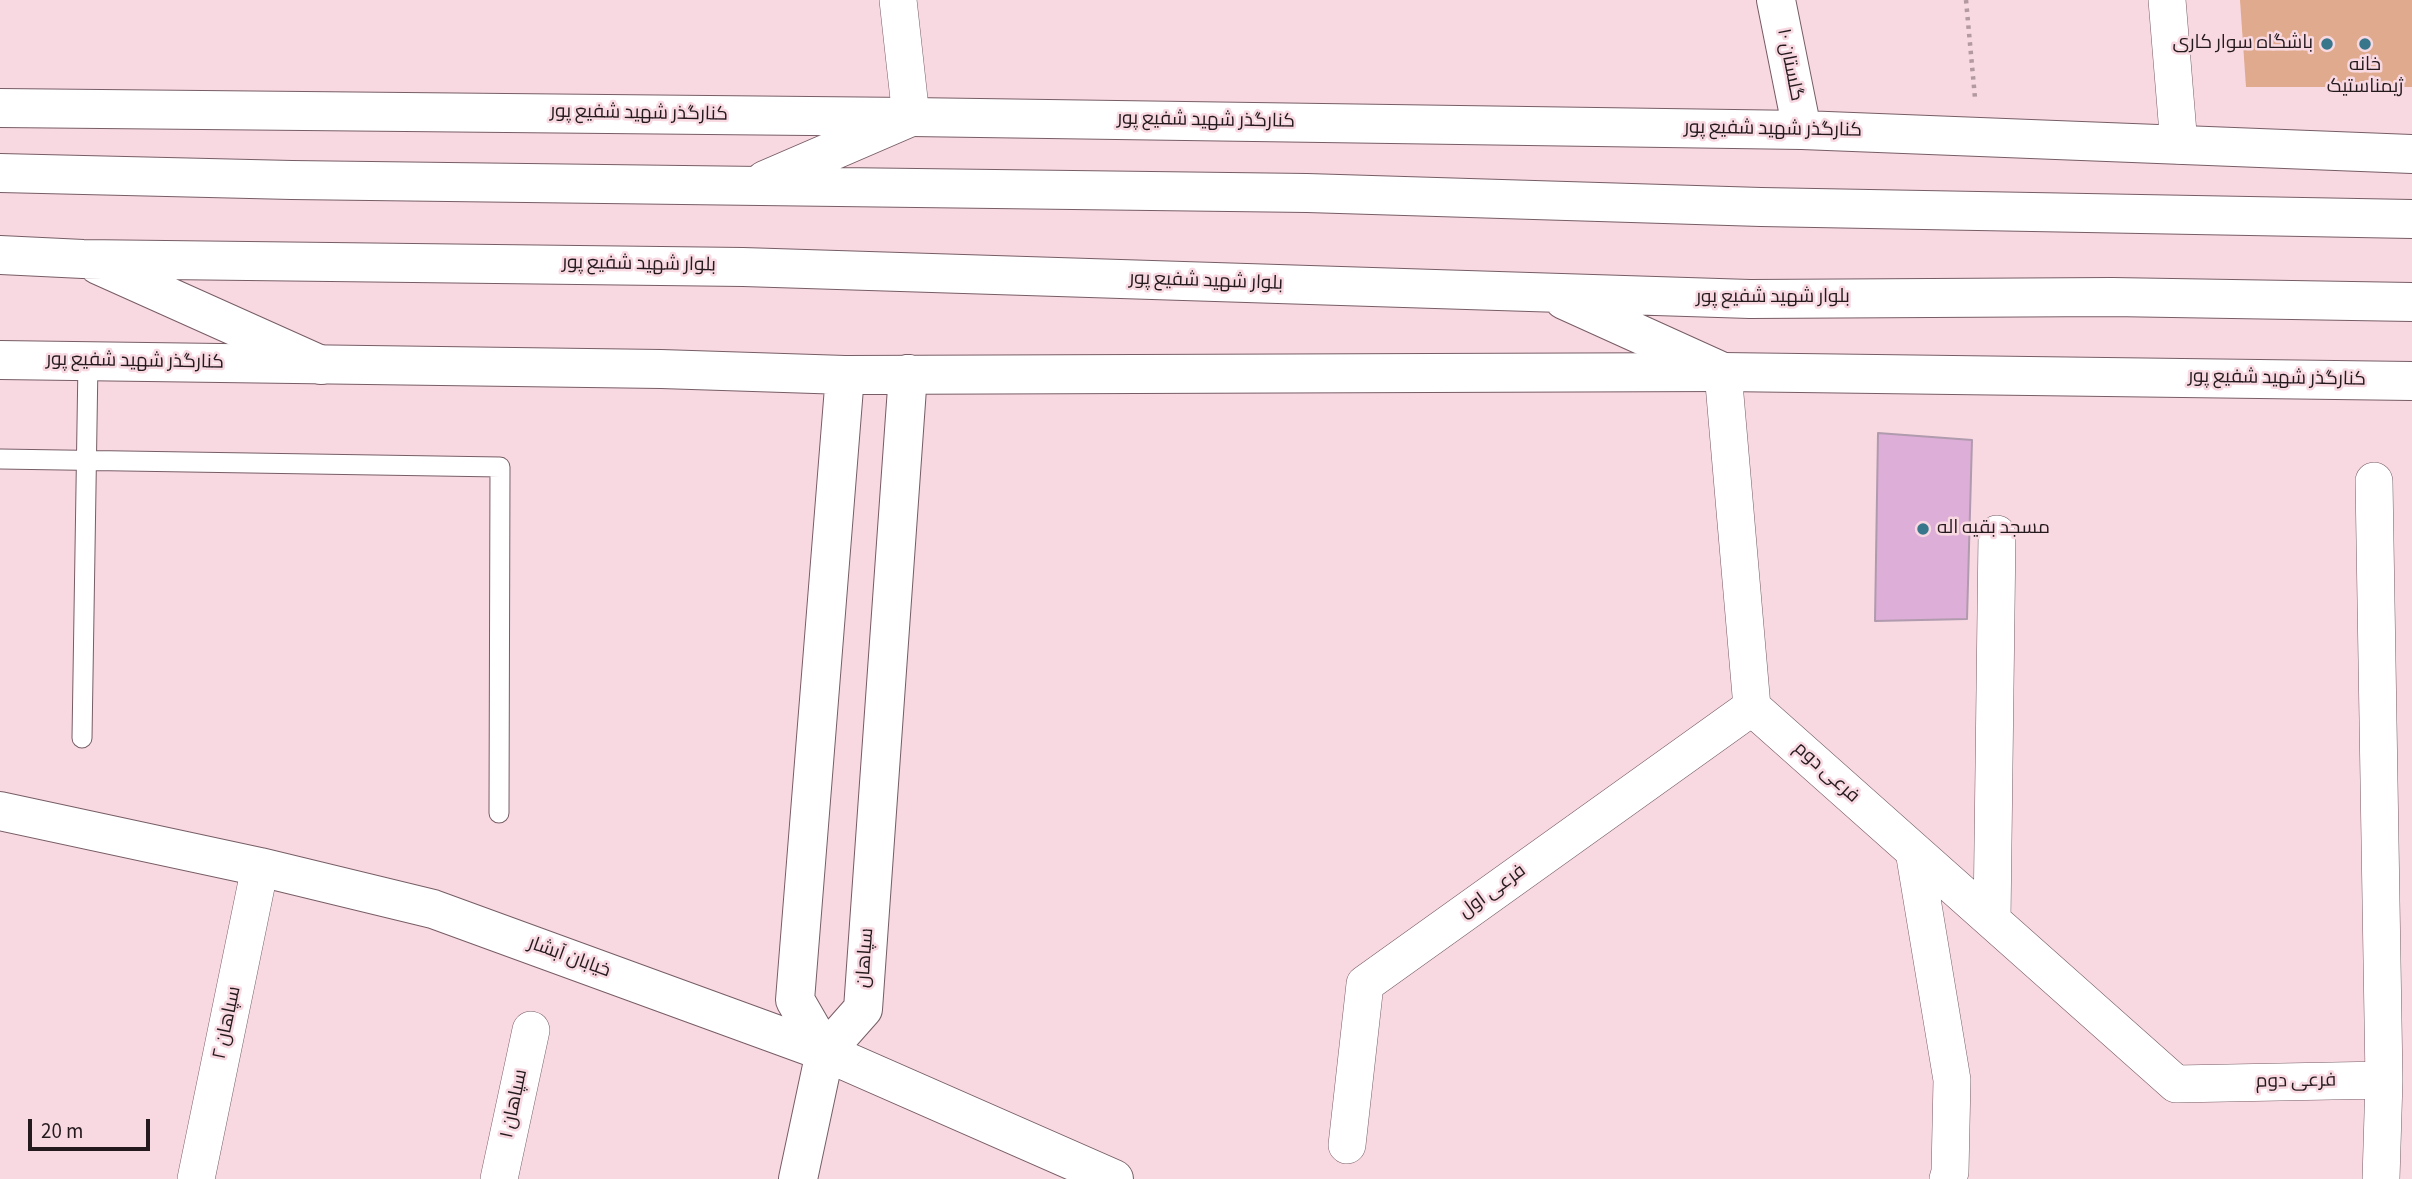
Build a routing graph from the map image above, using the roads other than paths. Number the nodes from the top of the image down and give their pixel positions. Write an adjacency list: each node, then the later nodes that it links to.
1 (898, 0): 5 (street)
2 (1776, 0): 6 (main road, گلستان ۱۰)
3 (2167, 0): 7 (street)
4 (0, 108): 5 (main road, کنارگذر شهید شفیع پور)
5 (911, 117): 6 (main road, کنارگذر شهید شفیع پور); 10 (main road)
6 (1802, 130): 7 (main road, کنارگذر شهید شفیع پور)
7 (2179, 145): 8 (main road, کنارگذر شهید شفیع پور)
8 (2412, 154)
9 (0, 173): 10 (main road)
10 (752, 186): 11 (main road)
11 (2412, 219)
12 (0, 255): 13 (main road, بلوار شهید شفیع پور)
13 (83, 259): 14 (main road, بلوار شهید شفیع پور); 18 (main road)
14 (1549, 293): 15 (main road, بلوار شهید شفیع پور); 19 (main road)
15 (2412, 302)
16 (0, 360): 17 (main road, کنارگذر شهید شفیع پور)
17 (88, 362): 18 (main road, کنارگذر شهید شفیع پور); 24 (lane)
18 (321, 365): 21 (main road, کنارگذر شهید شفیع پور)
19 (1723, 372): 20 (main road, کنارگذر شهید شفیع پور); 22 (main road, کنارگذر شهید شفیع پور); 27 (street)
20 (908, 374): 21 (main road, کنارگذر شهید شفیع پور); 35 (main road, سپاهان)
21 (845, 375): 35 (main road)
22 (2412, 381)
23 (0, 459): 24 (lane)
24 (86, 461): 28 (lane); 30 (lane)
25 (2374, 481): 36 (street)
26 (1997, 534): 33 (street)
27 (1752, 707): 31 (street, فرعی دوم); 37 (street, فرعی اول)
28 (82, 738)
29 (0, 811): 32 (main road, خیابان آبشار)
30 (499, 813)
31 (1914, 851): 33 (street, فرعی دوم); 42 (street)
32 (260, 867): 35 (main road, خیابان آبشار); 38 (street, سپاهان ۲)
33 (1992, 920): 36 (street, فرعی دوم)
34 (531, 1030): 39 (street, سپاهان ۱)
35 (825, 1052): 40 (main road); 41 (main road, خیابان آبشار)
36 (2384, 1080): 43 (street)
37 (1347, 1144)
38 (196, 1179)
39 (499, 1179)
40 (798, 1179)
41 (1114, 1179)
42 (1948, 1179)
43 (2381, 1179)

